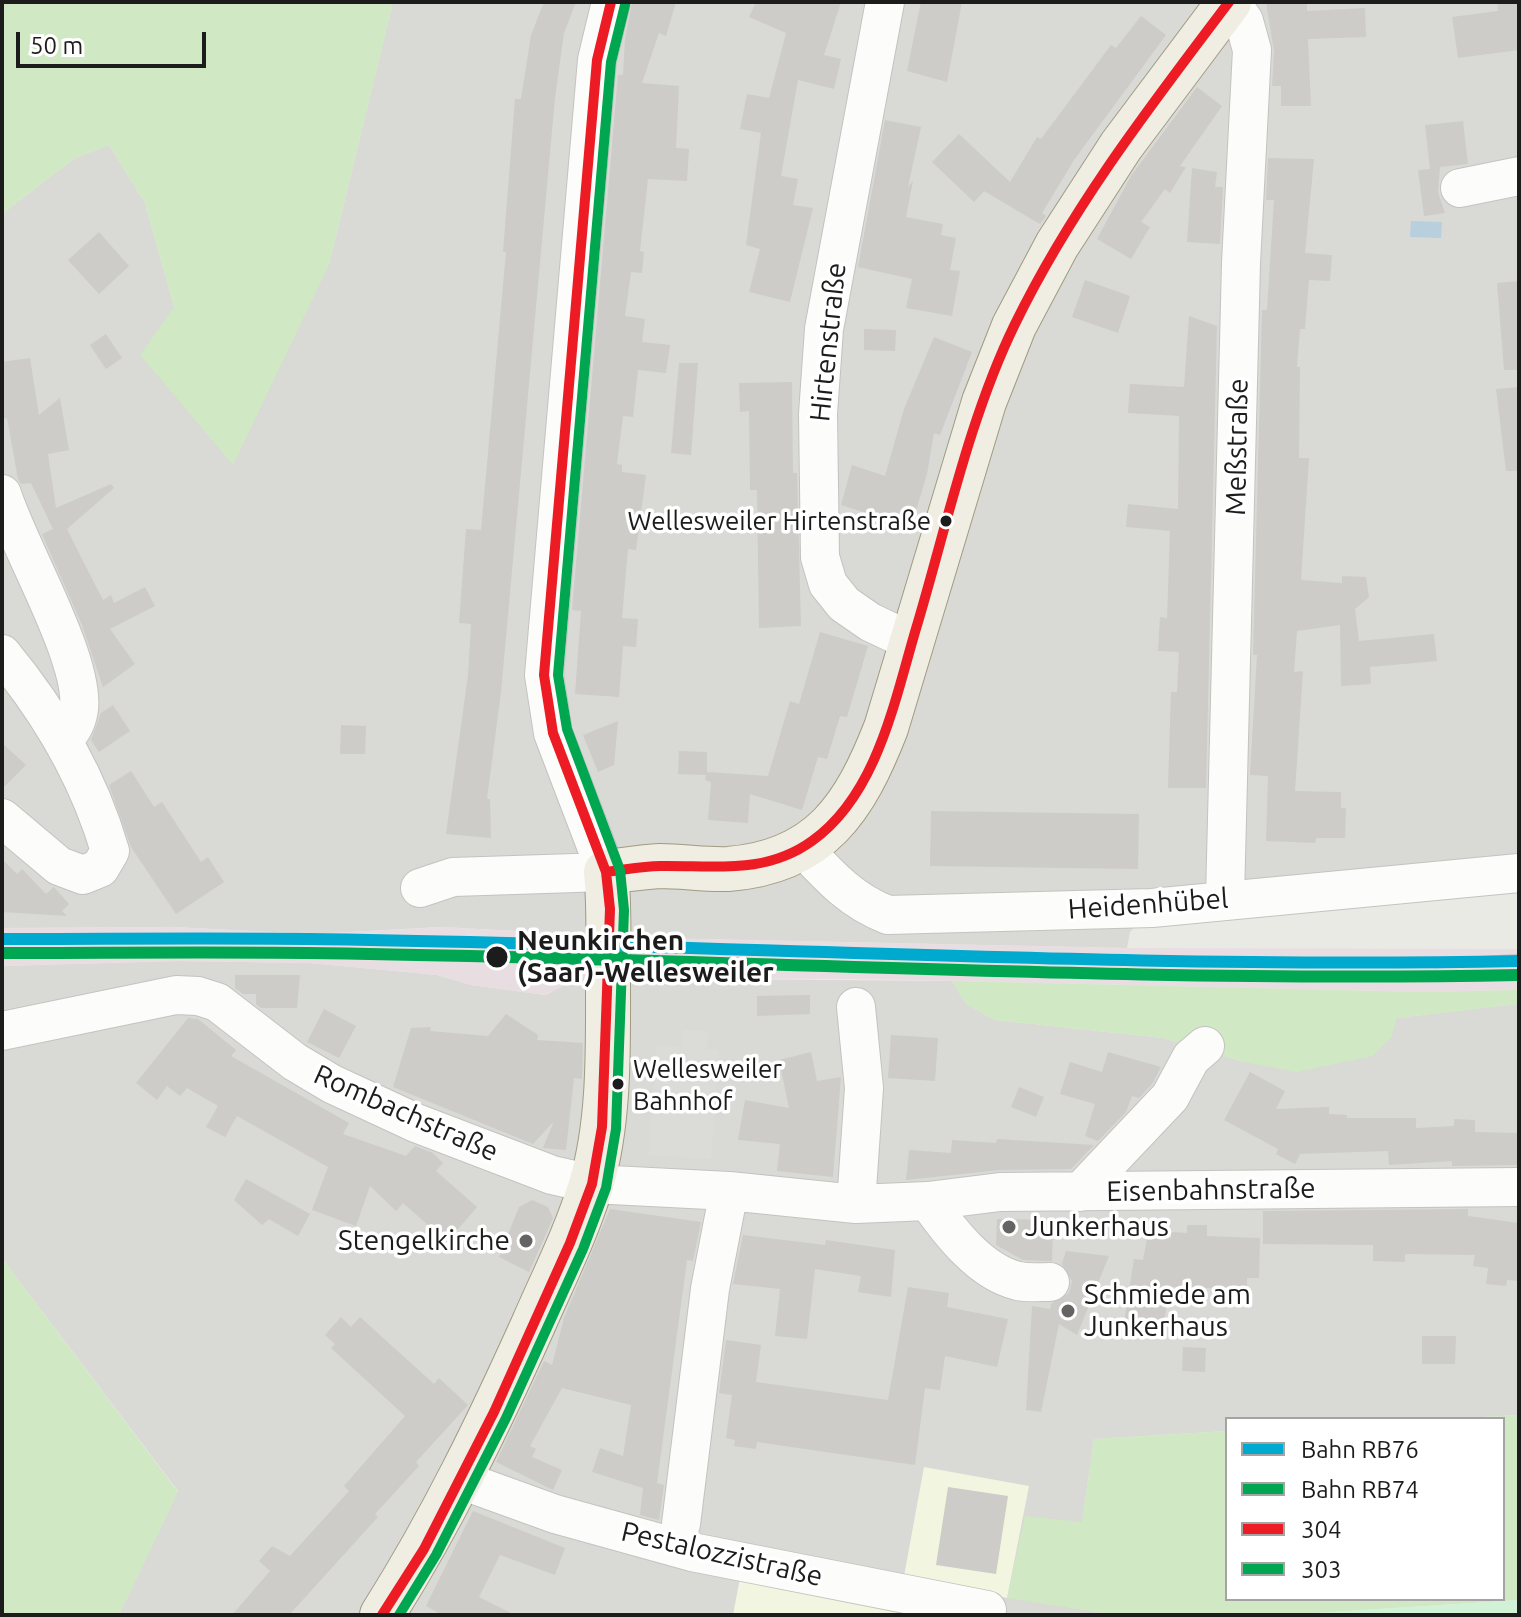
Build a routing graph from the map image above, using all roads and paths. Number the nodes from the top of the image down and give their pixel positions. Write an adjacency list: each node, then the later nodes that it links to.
1 (611, 2): 12 (street)
2 (885, 2): 7 (street, Hirtenstraße)
3 (1230, 2): 7 (main road); 15 (street, Meßstraße)
4 (1519, 176): 5 (street)
5 (1460, 188)
6 (2, 494): 9 (street)
7 (910, 641): 11 (main road)
8 (2, 654): 9 (street)
9 (63, 741): 10 (street)
10 (2, 818)
11 (802, 847): 12 (main road); 15 (street, Heidenhübel)
12 (606, 872): 14 (street); 19 (main road)
13 (1519, 873): 15 (street, Heidenhübel)
14 (420, 888)
15 (1225, 898)
16 (856, 1007): 24 (street)
17 (2, 1031): 19 (street, Rombachstraße)
18 (1205, 1046): 22 (street)
19 (592, 1184): 21 (street, Eisenbahnstraße); 26 (main road)
20 (1519, 1187): 22 (street, Eisenbahnstraße)
21 (729, 1191): 24 (street, Eisenbahnstraße); 27 (street)
22 (1080, 1192): 23 (street, Eisenbahnstraße)
23 (928, 1201): 24 (street, Eisenbahnstraße); 25 (street)
24 (856, 1204)
25 (1050, 1282)
26 (461, 1480): 28 (street, Pestalozzistraße); 29 (main road)
27 (681, 1524)
28 (987, 1610)
29 (382, 1615)

